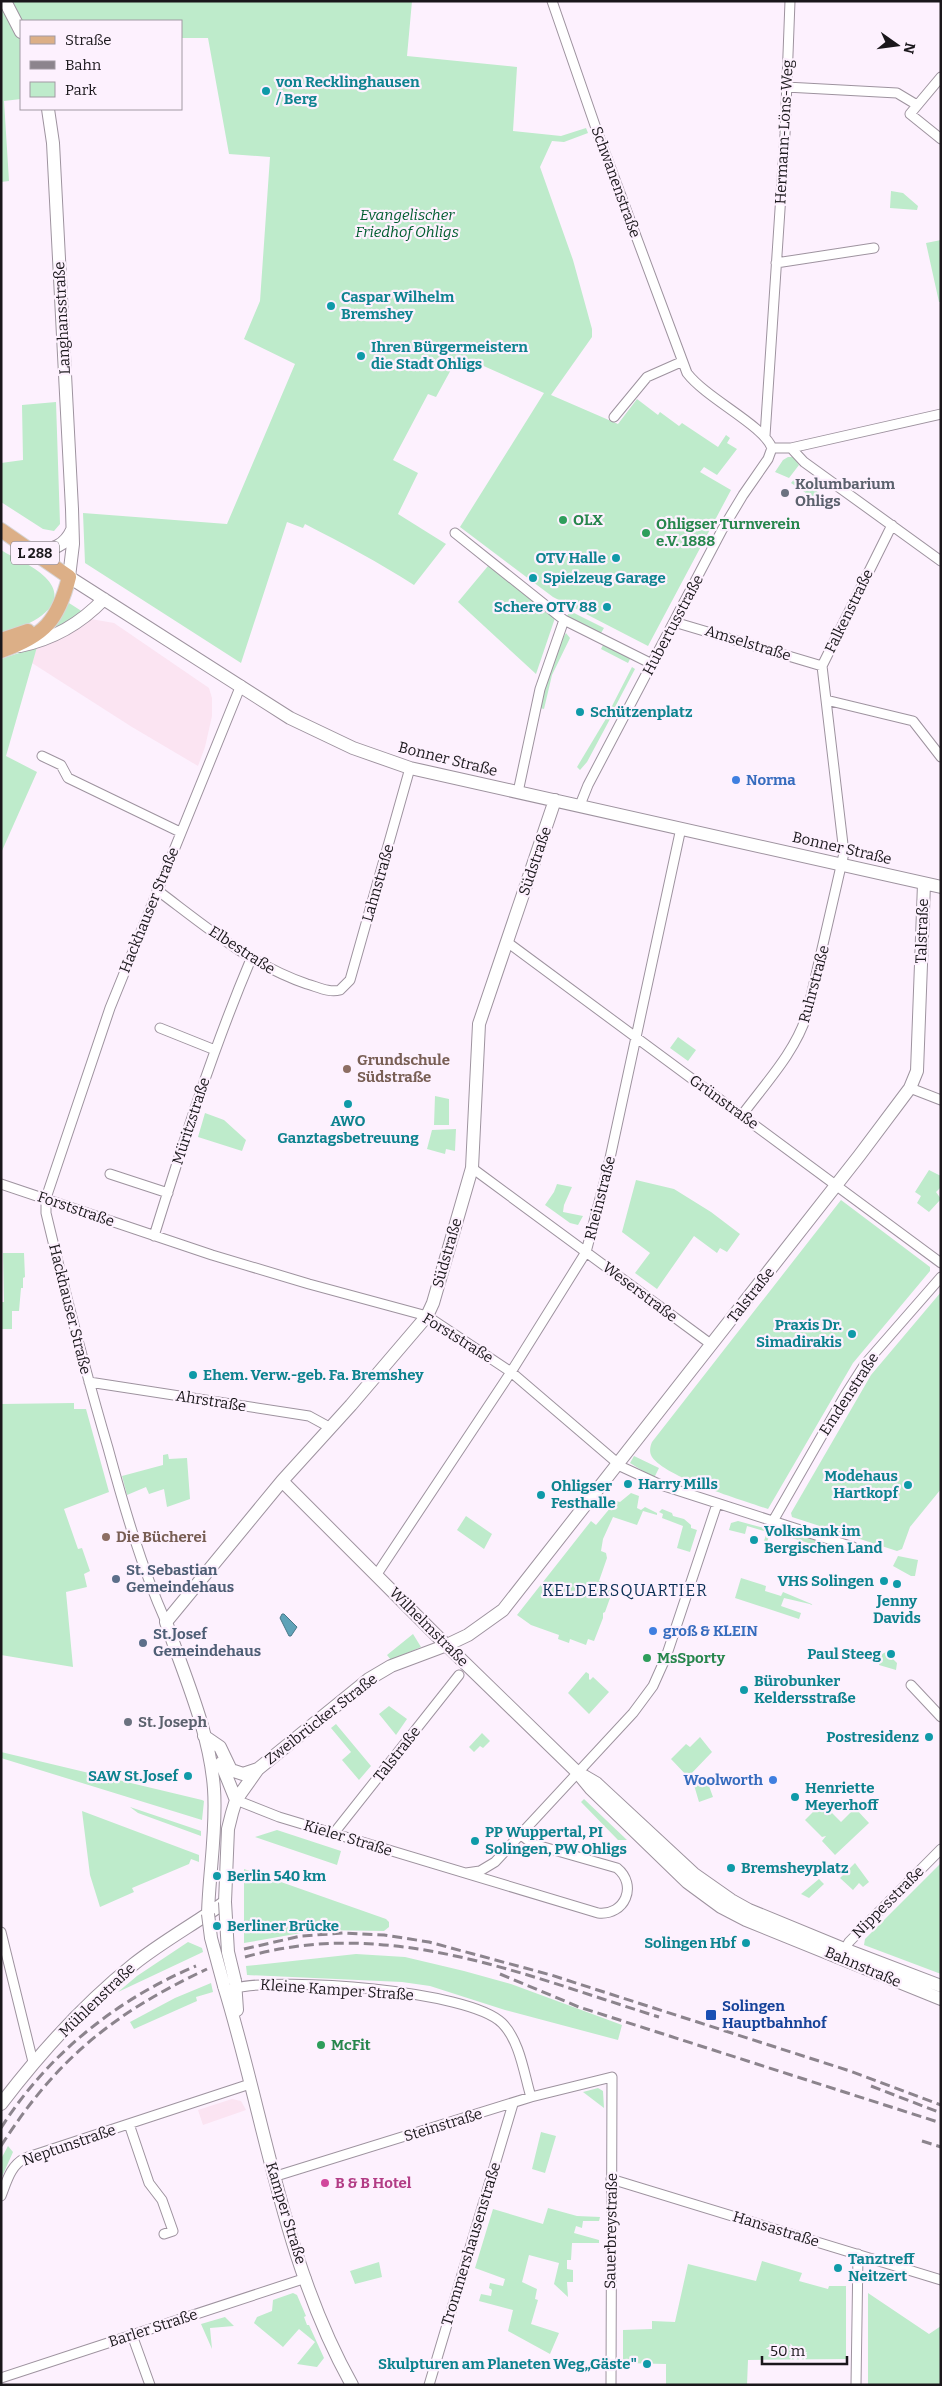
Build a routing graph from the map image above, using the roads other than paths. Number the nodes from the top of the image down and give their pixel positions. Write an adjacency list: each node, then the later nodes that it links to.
1 (5, 1): 4 (main road)
2 (552, 1): 12 (street, Schwanenstraße)
3 (790, 1): 6 (street, Hermann-Löns-Weg)
4 (20, 30)
5 (941, 77): 7 (street)
6 (786, 87): 7 (street); 11 (street, Hermann-Löns-Weg)
7 (917, 105): 9 (street)
8 (48, 110): 19 (main road, Langhansstraße)
9 (941, 139)
10 (874, 248): 11 (street)
11 (776, 263): 15 (street, Hermann-Löns-Weg)
12 (681, 362): 14 (street); 15 (street, Schwanenstraße)
13 (941, 414): 17 (street)
14 (614, 417)
15 (765, 436): 16 (street, Schwanenstraße)
16 (772, 448): 17 (street); 27 (street, Hubertusstraße)
17 (791, 448): 18 (street)
18 (892, 525): 23 (street); 30 (street, Falkenstraße)
19 (73, 528): 22 (main road); 24 (main road, Langhansstraße)
20 (1, 530): 22 (main road, Bonner Straße / L 288)
21 (455, 533): 26 (street)
22 (34, 552): 24 (main road, Bonner Straße / L 288)
23 (941, 561)
24 (69, 576): 25 (main road, Bonner Straße / L 288); 28 (main road, L 288)
25 (104, 599): 28 (main road, L 288); 31 (main road, Bonner Straße / L 288)
26 (564, 620): 29 (street); 36 (street)
27 (674, 622): 29 (street, Hubertusstraße); 30 (street, Amselstraße)
28 (5, 646)
29 (652, 664): 38 (street, Hubertusstraße)
30 (822, 666): 32 (street, Falkenstraße)
31 (241, 686): 35 (main road, Bonner Straße / L 288); 40 (street, Hackhauser Straße)
32 (826, 700): 34 (street); 41 (street, Falkenstraße)
33 (42, 756): 40 (street, Hackhauser Straße)
34 (941, 757)
35 (410, 768): 36 (main road, Bonner Straße / L 288); 47 (street, Lahnstraße)
36 (518, 792): 37 (main road, Bonner Straße / L 288)
37 (555, 800): 38 (main road, Bonner Straße / L 288); 45 (main road, Südstraße)
38 (580, 805): 39 (main road, Bonner Straße / L 288)
39 (681, 828): 41 (main road, Bonner Straße / L 288); 49 (street, Rheinstraße)
40 (180, 832): 44 (street, Hackhauser Straße)
41 (842, 865): 42 (main road, Bonner Straße / L 288); 53 (street, Ruhrstraße)
42 (924, 884): 43 (main road, Bonner Straße / L 288); 51 (main road, Talstraße)
43 (941, 887)
44 (157, 890): 46 (street, Elbestraße); 59 (street, Hackhauser Straße)
45 (507, 942): 49 (street, Grünstraße); 54 (main road, Südstraße)
46 (251, 959): 47 (street, Elbestraße); 50 (street, Müritzstraße)
47 (337, 991)
48 (160, 1028): 50 (street)
49 (635, 1036): 53 (street, Grünstraße); 61 (street, Rheinstraße)
50 (215, 1050): 58 (street, Müritzstraße)
51 (910, 1088): 52 (street); 57 (main road, Talstraße)
52 (941, 1100)
53 (742, 1115): 57 (street, Grünstraße)
54 (472, 1168): 61 (street, Weserstraße); 64 (main road, Südstraße)
55 (110, 1174): 58 (street)
56 (1, 1184): 59 (street, Forststraße)
57 (837, 1184): 62 (street, Grünstraße); 65 (main road, Talstraße)
58 (168, 1193): 60 (street, Müritzstraße)
59 (46, 1198): 60 (street, Forststraße); 67 (street, Hackhauser Straße)
60 (154, 1236): 64 (street, Forststraße)
61 (586, 1252): 65 (street, Weserstraße); 66 (street, Rheinstraße)
62 (941, 1263)
63 (941, 1277): 72 (street, Emdenstraße)
64 (428, 1316): 66 (street, Forststraße); 68 (main road, Südstraße)
65 (712, 1345): 69 (main road, Talstraße)
66 (511, 1372): 69 (street, Forststraße); 74 (street, Rheinstraße)
67 (89, 1382): 68 (street, Ahrstraße); 75 (street, Hackhauser Straße)
68 (330, 1428): 70 (main road, Südstraße)
69 (619, 1464): 71 (street, Forststraße); 76 (main road, Talstraße)
70 (282, 1481): 74 (main road, Wilhelmstraße); 75 (main road, Südstraße)
71 (717, 1504): 72 (street, Forststraße); 82 (street, Kieler Straße)
72 (772, 1521): 73 (street, Forststraße)
73 (853, 1547)
74 (376, 1574): 76 (main road, Wilhelmstraße)
75 (166, 1622): 80 (main road, Hackhauser Straße)
76 (447, 1645): 81 (main road, Zweibrücker Straße); 82 (main road, Wilhelmstraße)
77 (459, 1675): 85 (street, Talstraße)
78 (911, 1685): 79 (street)
79 (941, 1717)
80 (208, 1738): 81 (main road); 83 (main road, Hackhauser Straße); 84 (main road)
81 (258, 1769): 84 (main road, Zweibrücker Straße)
82 (577, 1772): 86 (street, Kieler Straße); 91 (main road, Wilhelmstraße); 91 (main road, Wilhelmstraße)
83 (214, 1790): 90 (main road, Kamper Straße)
84 (236, 1800): 85 (street, Kieler Straße); 89 (main road, Kamper Straße)
85 (334, 1833): 88 (street, Kieler Straße)
86 (521, 1835): 88 (street, Kieler Straße); 88 (street, Kieler Straße)
87 (941, 1850): 93 (street, Nippesstraße)
88 (460, 1872)
89 (225, 1902): 90 (main road); 94 (main road, Kamper Straße, bridge)
90 (208, 1914): 94 (main road, Kamper Straße, bridge); 97 (main road, Mühlenstraße)
91 (787, 1931): 93 (main road, Bahnstraße)
92 (1, 1932): 97 (street)
93 (842, 1954): 95 (main road, Bahnstraße); 96 (main road, Bahnstraße)
94 (232, 1985): 99 (main road, Kamper Straße); 100 (street, Kleine Kamper Straße)
95 (941, 1986)
96 (941, 1999)
97 (33, 2062): 101 (main road, Mühlenstraße)
98 (612, 2076): 100 (street, Steinstraße); 105 (street, Sauerbreystraße)
99 (250, 2084): 103 (street, Neptunstraße); 104 (main road, Kamper Straße)
100 (531, 2097): 102 (street, Steinstraße)
101 (1, 2104)
102 (513, 2104): 104 (street, Steinstraße); 115 (street, Trommershausenstraße)
103 (129, 2124): 106 (street, Neptunstraße); 107 (street, Neptunstraße)
104 (274, 2177): 109 (main road, Kamper Straße)
105 (611, 2179): 108 (street, Hansastraße); 116 (street, Sauerbreystraße)
106 (1, 2196)
107 (164, 2234)
108 (858, 2254): 110 (street, Hansastraße); 117 (street)
109 (306, 2278): 111 (street, Barler Straße); 114 (main road, Kamper Straße)
110 (941, 2280)
111 (132, 2336): 112 (street, Barler Straße); 113 (street)
112 (1, 2378)
113 (150, 2385)
114 (352, 2385)
115 (429, 2385)
116 (611, 2385)
117 (856, 2385)

